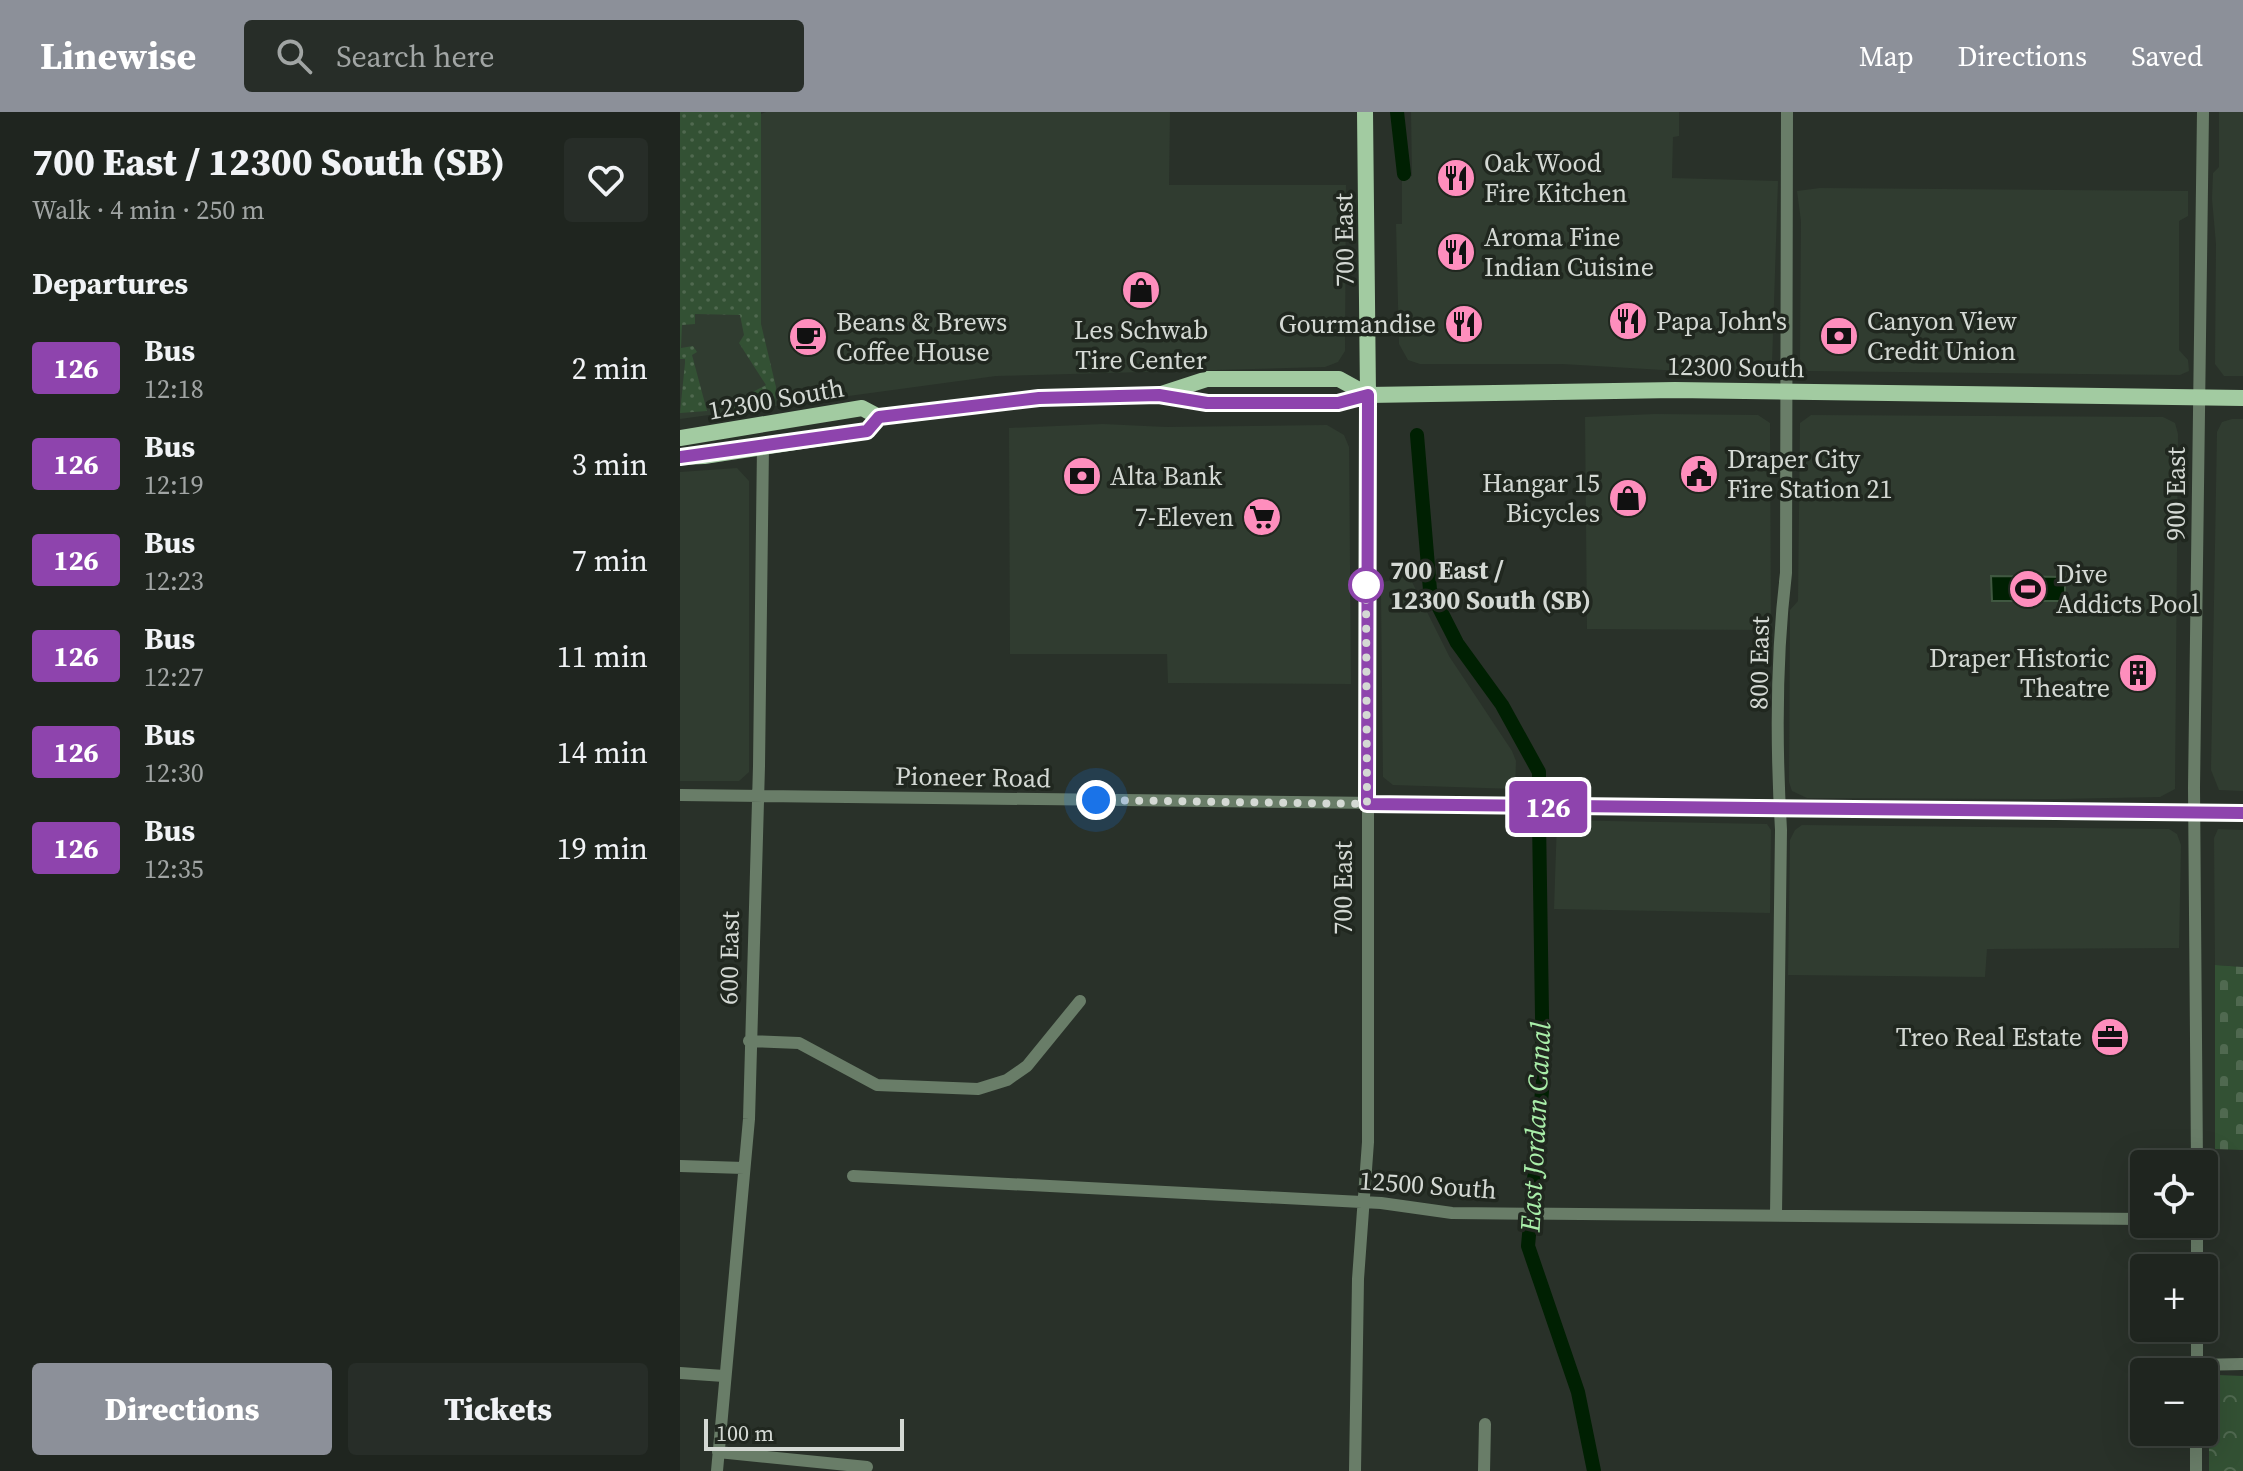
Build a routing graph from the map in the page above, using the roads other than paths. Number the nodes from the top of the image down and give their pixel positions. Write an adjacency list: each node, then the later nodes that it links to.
1 (1365, 112): 6 (main road, 700 East)
2 (1787, 112): 4 (street, 800 East)
3 (2203, 112): 7 (street, 900 East)
4 (1787, 391): 6 (main road, 12300 South); 7 (main road, 12300 South); 16 (street, 800 East)
5 (1159, 395): 6 (main road, 12300 South); 6 (main road, 12300 South); 9 (main road, 12300 South)
6 (1368, 395): 15 (street, 700 East)
7 (2199, 398): 8 (main road, 12300 South); 17 (street, 900 East)
8 (2243, 398)
9 (879, 417): 10 (main road, 12300 South); 11 (main road, 12300 South)
10 (680, 438)
11 (763, 446): 12 (main road, 12300 South); 14 (street, 600 East)
12 (680, 457)
13 (680, 795): 14 (street, Pioneer Road)
14 (758, 796): 15 (street, Pioneer Road); 20 (street, 600 East)
15 (1367, 804): 16 (street, Pioneer Road); 25 (street, 700 East)
16 (1780, 809): 17 (street, Pioneer Road); 26 (street, 800 East)
17 (2195, 813): 18 (street, Pioneer Road); 21 (street, 900 East)
18 (2243, 813)
19 (1080, 1001): 20 (street)
20 (749, 1041): 23 (street, 600 East)
21 (2197, 1150)
22 (680, 1166): 23 (street)
23 (744, 1168): 31 (street, 600 East)
24 (853, 1176): 25 (street, 12500 South)
25 (1366, 1202): 26 (street, 12500 South); 37 (street, 700 East)
26 (1776, 1215): 27 (street, 12500 South)
27 (2130, 1219)
28 (2243, 1364): 29 (street)
29 (2218, 1366)
30 (680, 1373): 31 (street)
31 (724, 1376): 34 (street, 600 East)
32 (1485, 1424): 38 (street)
33 (2196, 1446): 39 (street)
34 (718, 1452): 35 (street); 36 (street, 600 East)
35 (867, 1467)
36 (717, 1471)
37 (1355, 1471)
38 (1484, 1471)
39 (2196, 1471)

